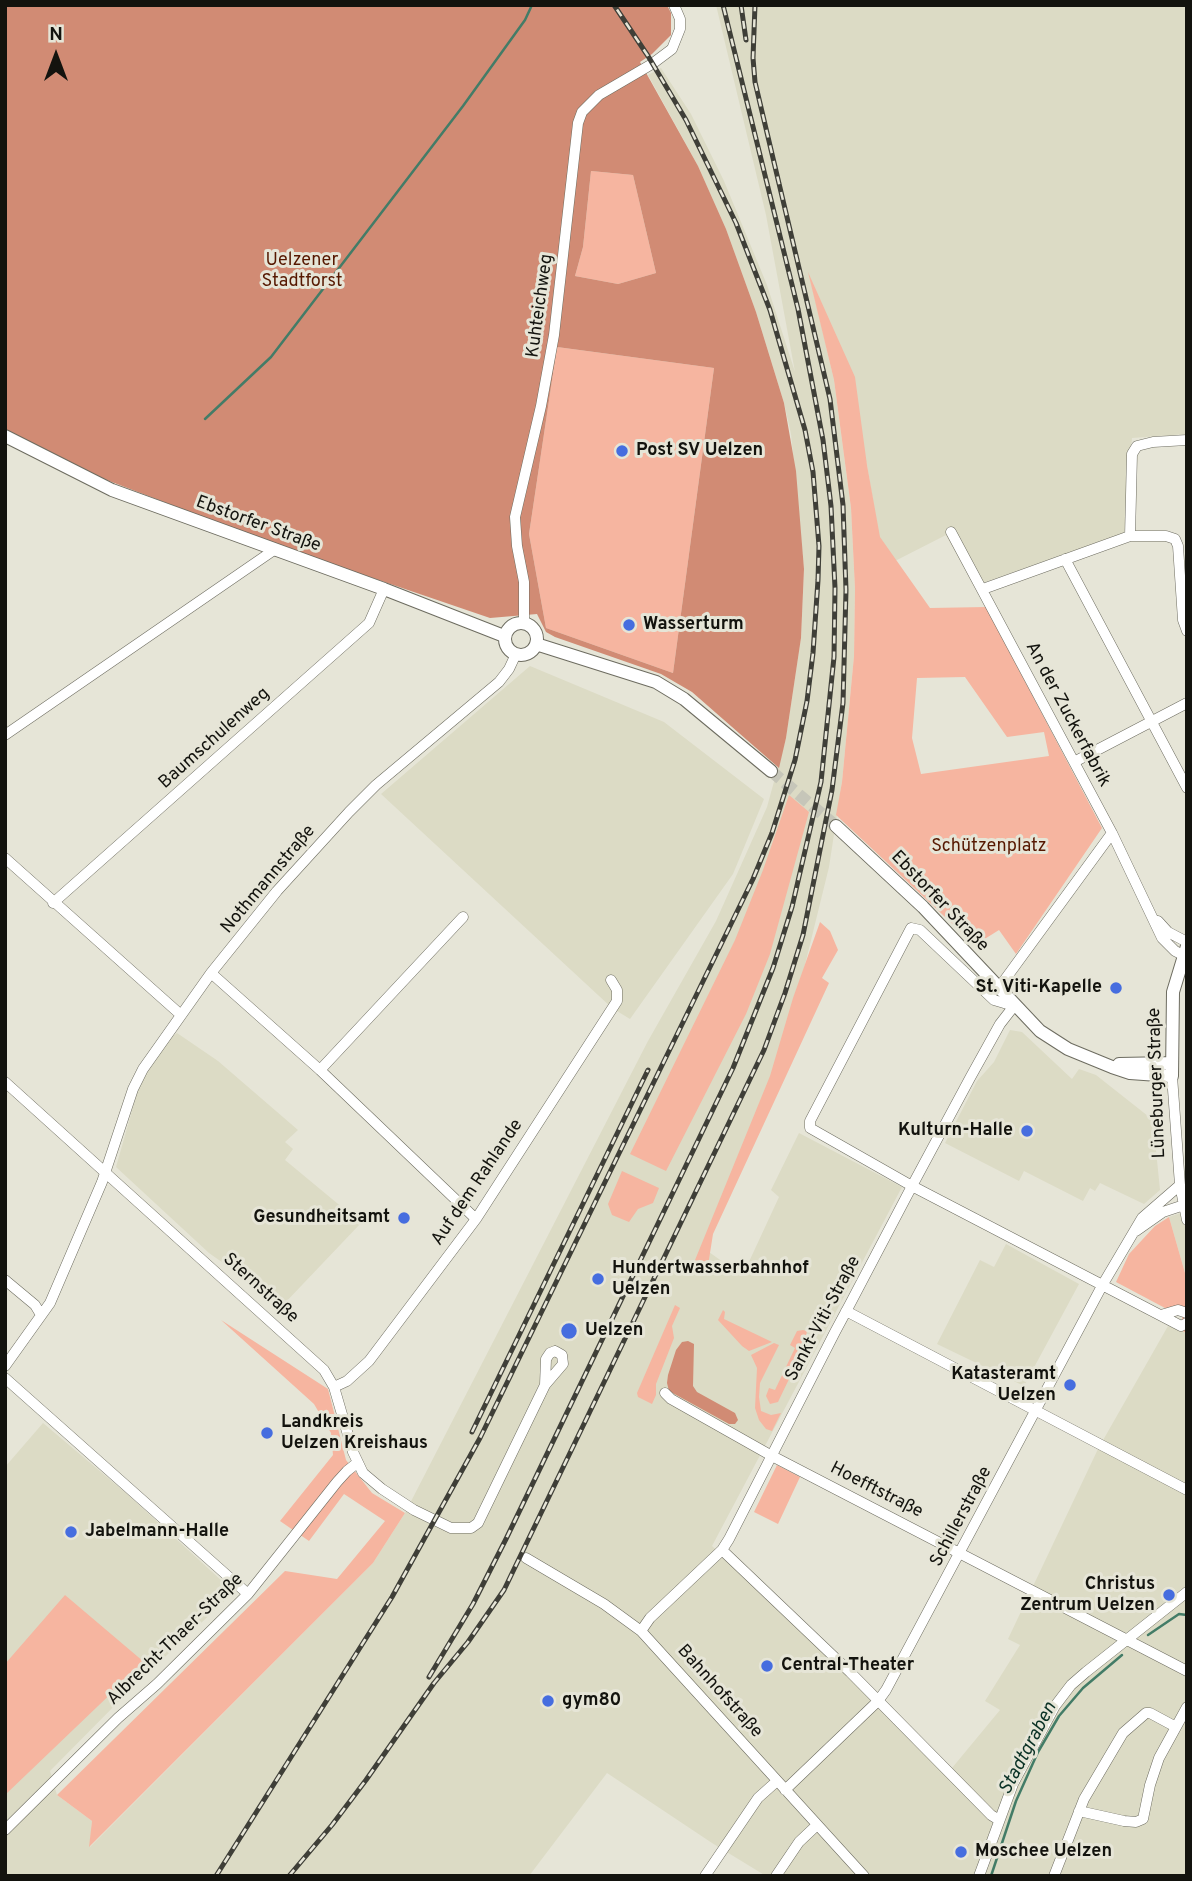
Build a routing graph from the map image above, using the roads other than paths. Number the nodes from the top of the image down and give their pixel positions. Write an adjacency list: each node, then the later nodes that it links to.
1 (674, 5): 11 (street, Kuhteichweg)
2 (5, 436): 6 (main road, Ebstorfer Straße)
3 (1187, 440): 5 (street)
4 (951, 532): 10 (street, An der Zuckerfabrik)
5 (1130, 536): 7 (street); 8 (street)
6 (274, 550): 9 (main road, Ebstorfer Straße); 18 (street)
7 (1065, 559): 10 (street); 17 (street)
8 (1183, 584): 12 (street)
9 (384, 589): 13 (main road, Ebstorfer Straße); 25 (street, Baumschulenweg)
10 (983, 589): 19 (street, An der Zuckerfabrik)
11 (524, 623): 13 (main road); 14 (main road)
12 (1187, 631)
13 (504, 636): 15 (main road)
14 (536, 644): 15 (main road); 20 (main road)
15 (516, 654): 28 (street, Nothmannstraße)
16 (1187, 703): 17 (street)
17 (1152, 722): 19 (street); 21 (street)
18 (5, 735)
19 (1074, 762): 23 (street, An der Zuckerfabrik)
20 (771, 771)
21 (1187, 788)
22 (836, 826): 30 (main road, Ebstorfer Straße)
23 (1112, 833): 27 (street, An der Zuckerfabrik); 30 (street)
24 (5, 858): 25 (street)
25 (53, 903): 32 (street)
26 (463, 917): 33 (street)
27 (1185, 948): 34 (main road, Lüneburger Straße)
28 (211, 973): 32 (street, Nothmannstraße); 33 (street)
29 (611, 979): 40 (street, Auf dem Rahlande)
30 (998, 989): 31 (main road, Ebstorfer Straße)
31 (1014, 1006): 34 (main road, Ebstorfer Straße); 38 (street, Sankt-Viti-Straße); 38 (street, Ebstorfer Straße)
32 (181, 1015): 36 (street, Nothmannstraße)
33 (320, 1070): 40 (street)
34 (1172, 1070): 37 (street, Lüneburger Straße)
35 (5, 1082): 36 (street, Sternstraße)
36 (106, 1172): 47 (street, Nothmannstraße); 53 (street, Sternstraße)
37 (1180, 1185): 39 (street, Lüneburger Straße); 42 (street, Schillerstraße)
38 (912, 1186): 44 (street); 45 (street, Sankt-Viti-Straße)
39 (1184, 1205): 41 (street, Lüneburger Straße); 42 (street, Schillerstraße)
40 (476, 1219): 53 (street, Auf dem Rahlande)
41 (1187, 1220)
42 (1133, 1234): 44 (street, Schillerstraße)
43 (5, 1280): 47 (street)
44 (1103, 1284): 48 (street); 55 (street, Schillerstraße)
45 (846, 1311): 55 (street); 56 (street, Sankt-Viti-Straße)
46 (1187, 1313): 48 (street)
47 (41, 1315): 50 (street, Nothmannstraße)
48 (1161, 1315): 49 (street)
49 (1187, 1323)
50 (5, 1366)
51 (5, 1378): 63 (street)
52 (545, 1385): 57 (street, Sternstraße)
53 (334, 1387): 57 (street, Sternstraße)
54 (665, 1393): 56 (street, Hoefftstraße)
55 (1036, 1411): 58 (street); 60 (street, Schillerstraße)
56 (772, 1456): 59 (street, Sankt-Viti-Straße); 60 (street, Hoefftstraße)
57 (358, 1463): 63 (street, Albrecht-Thaer-Straße)
58 (1187, 1490)
59 (722, 1550): 64 (street, Sankt-Viti-Straße); 67 (street)
60 (961, 1552): 65 (street, Hoefftstraße); 67 (street, Schillerstraße)
61 (526, 1558): 64 (street, Bahnhofstraße)
62 (1187, 1592): 65 (street)
63 (248, 1594): 75 (street, Albrecht-Thaer-Straße)
64 (641, 1631): 70 (street, Bahnhofstraße)
65 (1126, 1639): 66 (street, Hoefftstraße); 73 (street)
66 (1187, 1671)
67 (878, 1701): 71 (street, Schillerstraße); 73 (street)
68 (1187, 1707): 69 (street)
69 (1176, 1727): 72 (street); 72 (street)
70 (777, 1781): 71 (street, Bahnhofstraße); 76 (street)
71 (785, 1790): 74 (street, Bahnhofstraße)
72 (1079, 1811): 80 (street)
73 (999, 1820): 79 (street)
74 (814, 1828): 77 (street); 78 (street, Bahnhofstraße)
75 (5, 1830)
76 (705, 1876)
77 (775, 1876)
78 (864, 1876)
79 (979, 1876)
80 (1054, 1876)

